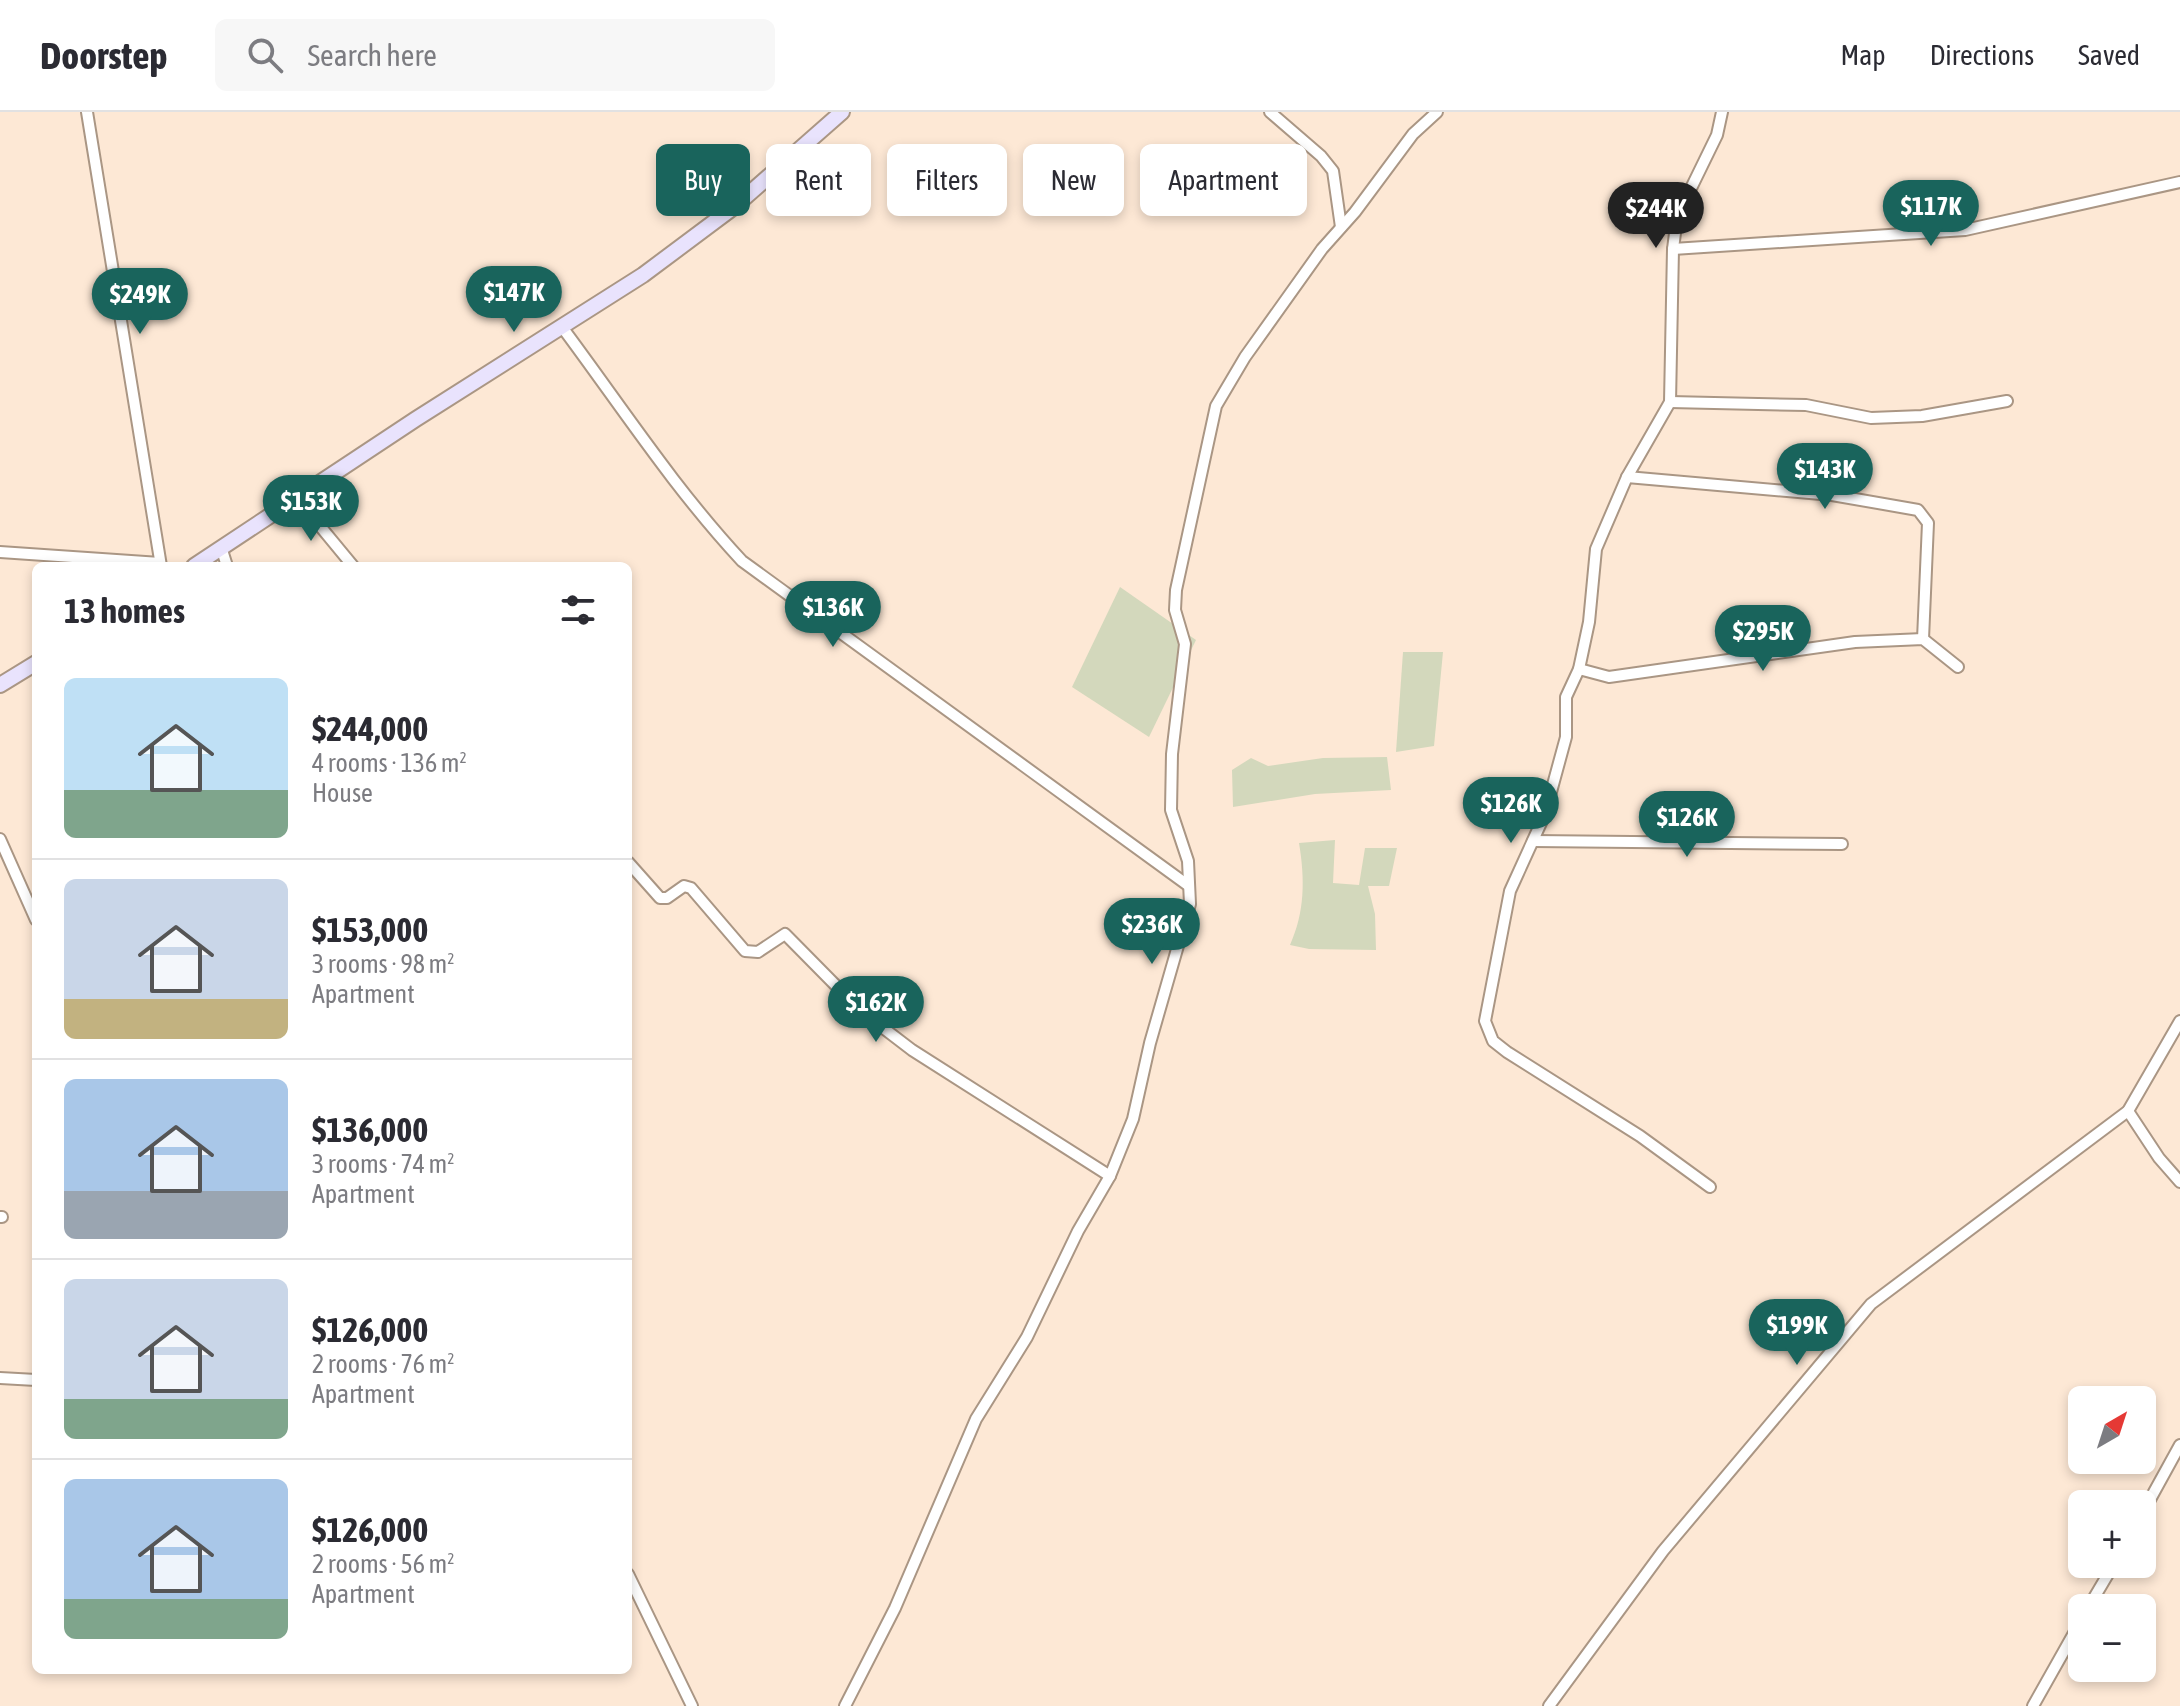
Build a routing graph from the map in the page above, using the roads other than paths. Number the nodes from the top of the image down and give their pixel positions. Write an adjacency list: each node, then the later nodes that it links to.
1 (87, 112): 17 (street)
2 (842, 112): 9 (street)
3 (1270, 112): 7 (street)
4 (1437, 112): 7 (street)
5 (1722, 112): 8 (street)
6 (2180, 182): 8 (street)
7 (1341, 227): 30 (street)
8 (1673, 249): 11 (street)
9 (562, 327): 13 (street); 30 (street)
10 (2007, 401): 11 (street)
11 (1670, 402): 12 (street)
12 (1627, 477): 21 (street); 24 (street)
13 (296, 497): 14 (street); 20 (street)
14 (221, 547): 18 (street); 19 (street)
15 (0, 552): 16 (street)
16 (133, 562)
17 (160, 562)
18 (200, 562)
19 (226, 562)
20 (350, 562)
21 (1923, 639): 23 (street); 24 (street)
22 (32, 665): 25 (street)
23 (1958, 667)
24 (1579, 669): 27 (street)
25 (0, 685)
26 (0, 839): 31 (street)
27 (1533, 841): 28 (street); 36 (street)
28 (1842, 844)
29 (632, 866): 34 (street)
30 (1189, 886): 34 (street)
31 (32, 911)
32 (2180, 1021): 33 (street)
33 (2128, 1111): 35 (street); 45 (street)
34 (1110, 1176): 44 (street)
35 (2180, 1182)
36 (1710, 1187)
37 (0, 1378): 38 (street)
38 (32, 1380)
39 (2180, 1445): 40 (street)
40 (2155, 1490)
41 (632, 1582): 43 (street)
42 (2068, 1644): 46 (street)
43 (692, 1706)
44 (845, 1706)
45 (1549, 1706)
46 (2033, 1706)

